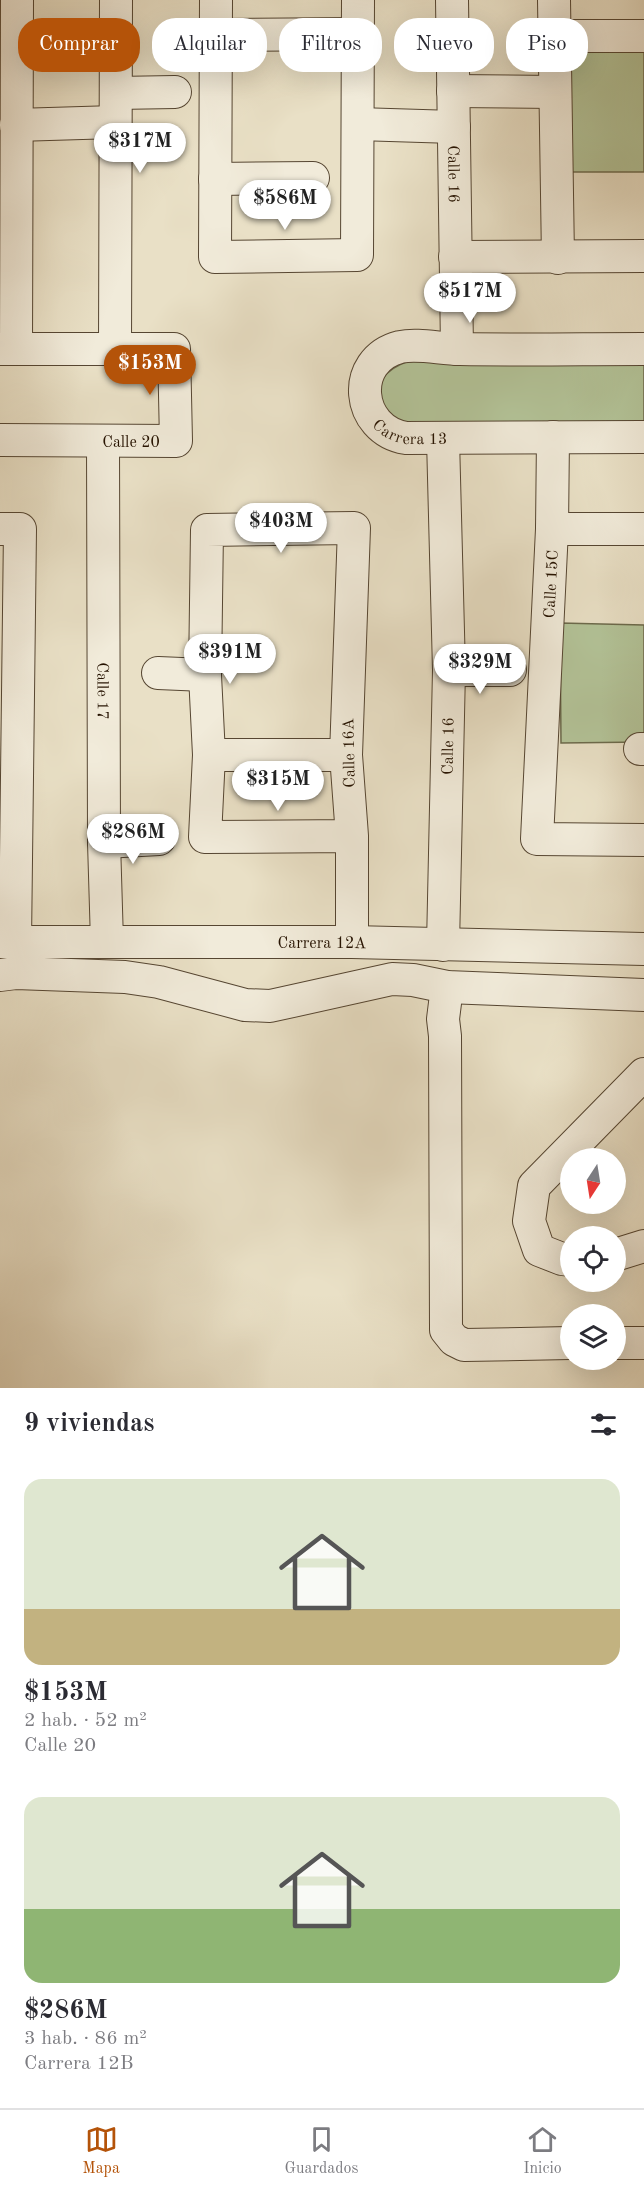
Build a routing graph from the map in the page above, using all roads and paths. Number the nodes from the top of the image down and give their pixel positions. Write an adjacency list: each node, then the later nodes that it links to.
1 (17, 0): 12 (street)
2 (116, 0): 19 (street)
3 (216, 0): 7 (street)
4 (358, 0): 8 (street)
5 (452, 0): 16 (street, Calle 16)
6 (554, 0): 9 (street)
7 (216, 18)
8 (358, 18)
9 (554, 18)
10 (588, 36): 11 (street)
11 (644, 36)
12 (8, 37): 21 (street)
13 (216, 72): 24 (street)
14 (358, 72): 20 (street)
15 (555, 72): 18 (street)
16 (453, 91): 18 (street); 22 (street, Calle 16)
17 (175, 92): 19 (street)
18 (555, 92): 27 (street)
19 (116, 108): 21 (street); 30 (street)
20 (358, 124): 22 (street); 24 (street)
21 (16, 125): 28 (street)
22 (454, 127): 26 (street, Calle 16)
23 (313, 178): 24 (street)
24 (215, 179)
25 (644, 256): 27 (street)
26 (455, 258): 27 (street); 31 (street, Calle 16)
27 (558, 258)
28 (8, 261): 29 (street)
29 (8, 349): 30 (street, Calle 20)
30 (115, 349): 37 (street, Calle 20)
31 (457, 349): 32 (street, Carrera 13); 35 (street, Carrera 13)
32 (644, 349)
33 (553, 436): 34 (street, Carrera 13); 35 (street, Carrera 13); 38 (street, Calle 15C)
34 (644, 437)
35 (443, 439): 41 (street, Calle 16)
36 (0, 440): 37 (street, Calle 20)
37 (103, 441): 51 (street, Calle 17)
38 (552, 528): 40 (street); 50 (street, Calle 15C)
39 (10, 529): 47 (street)
40 (644, 529)
41 (449, 670): 42 (street); 55 (street, Calle 16)
42 (510, 670)
43 (158, 673): 44 (street)
44 (205, 675): 45 (street, Calle 16A); 46 (street)
45 (346, 754): 46 (street); 48 (street, Calle 16A)
46 (209, 755): 48 (street)
47 (8, 834): 52 (street)
48 (352, 836): 54 (street, Calle 16A)
49 (159, 840): 51 (street)
50 (644, 840)
51 (104, 842): 53 (street, Calle 17)
52 (8, 942): 53 (street, Carrera 12A)
53 (107, 942): 54 (street, Carrera 12A)
54 (352, 942): 55 (street, Carrera 12A)
55 (443, 945): 56 (street, Carrera 12A)
56 (644, 949)
57 (0, 975): 58 (street)
58 (447, 987): 59 (street); 64 (street)
59 (644, 995)
60 (644, 1074): 63 (street)
61 (644, 1246): 62 (street)
62 (626, 1252)
63 (560, 1257)
64 (560, 1343)
65 (626, 1343): 66 (street)
66 (644, 1343)

